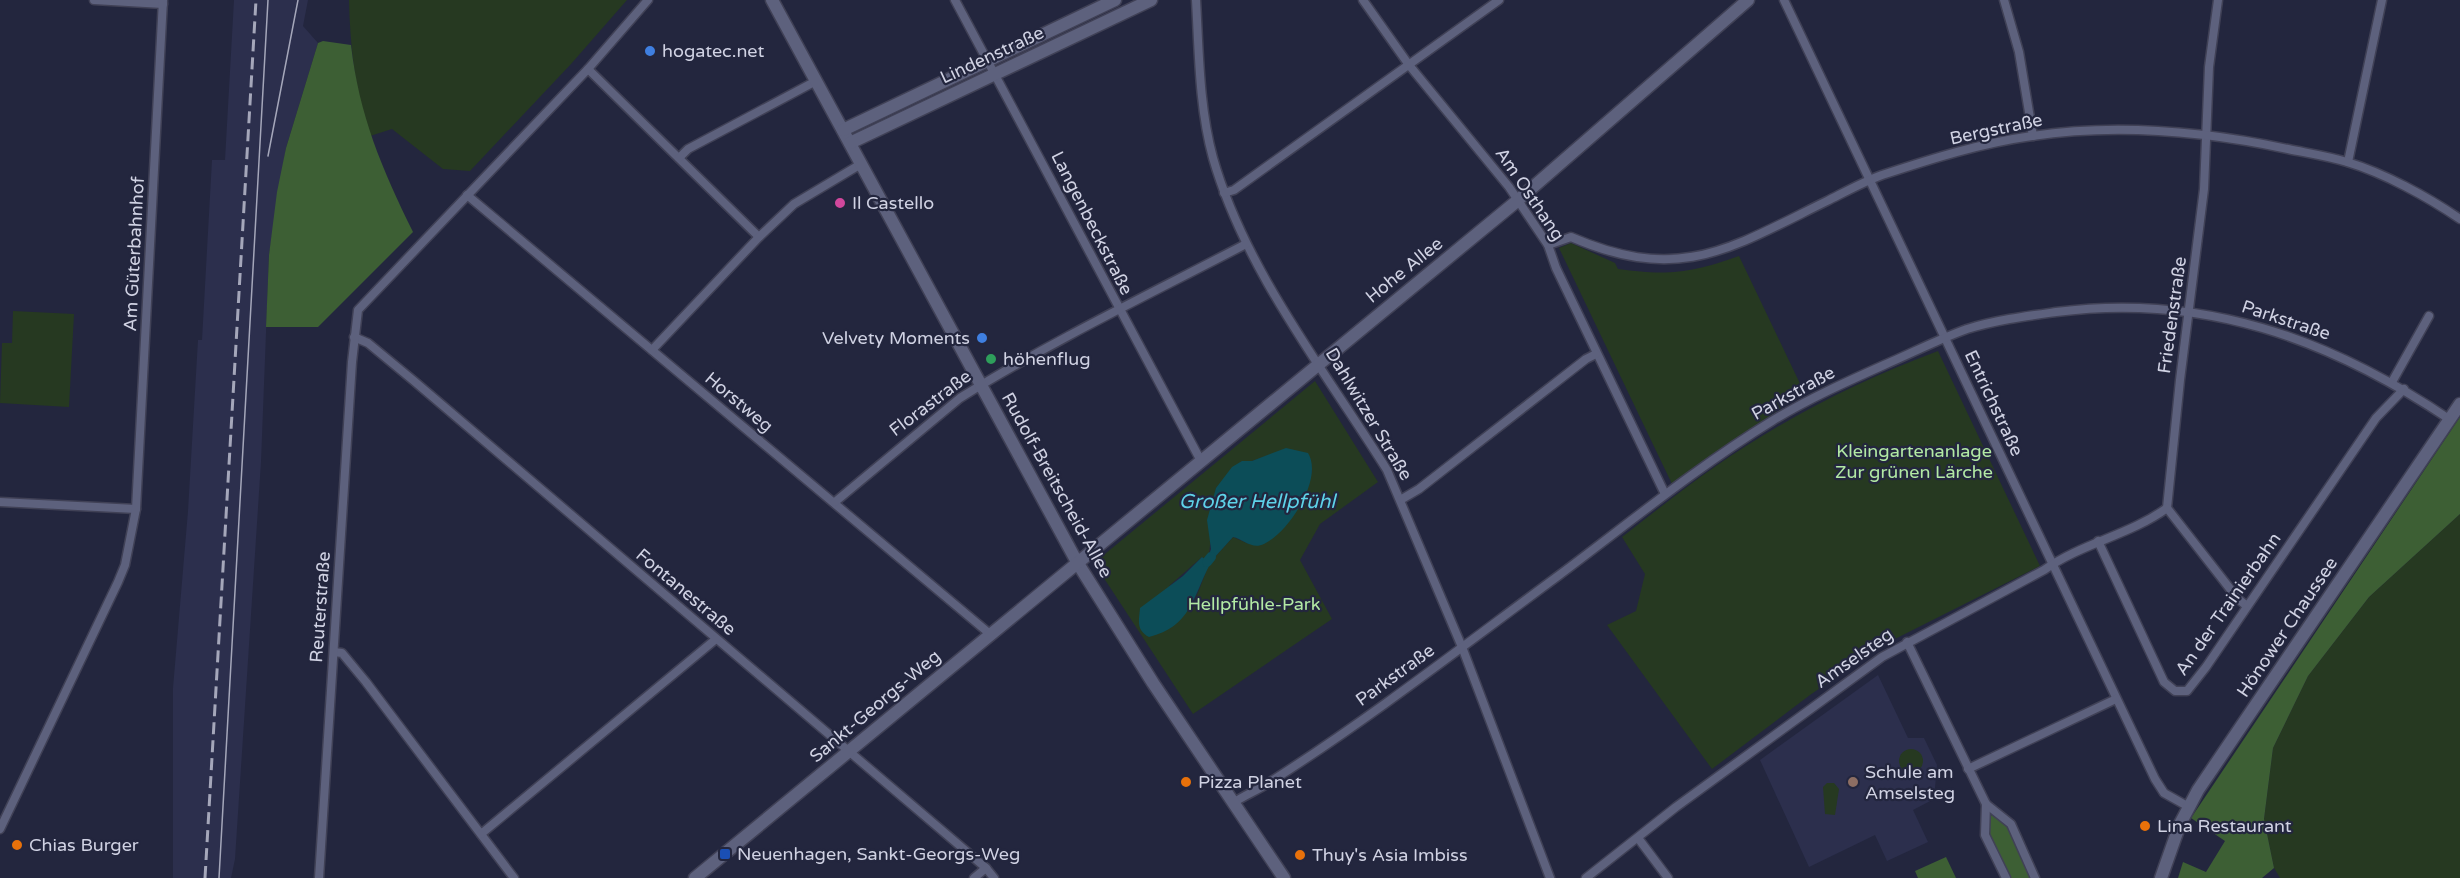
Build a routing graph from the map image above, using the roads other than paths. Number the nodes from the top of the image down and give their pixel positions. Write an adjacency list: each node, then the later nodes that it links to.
1 (94, 0): 15 (street)
2 (648, 0): 18 (street, Reuterstraße)
3 (772, 0): 20 (street, Rudolf-Breitscheid-Allee)
4 (955, 0): 16 (street, Langenbeckstraße)
5 (1115, 0): 16 (street, Lindenstraße)
6 (1151, 0): 19 (street, Lindenstraße)
7 (1196, 0): 29 (street, Dahlwitzer Straße)
8 (1363, 0): 17 (street, Am Osthang)
9 (1499, 0): 17 (street)
10 (1748, 0): 31 (street, Hohe Allee)
11 (1784, 0): 28 (street, Entrichstraße)
12 (2004, 0): 23 (street)
13 (2218, 0): 22 (street, Friedenstraße)
14 (2382, 0): 26 (street)
15 (163, 2): 55 (street, Am Güterbahnhof)
16 (988, 60): 19 (street, Langenbeckstraße); 21 (street, Lindenstraße)
17 (1409, 65): 29 (street); 31 (street, Am Osthang)
18 (588, 69): 25 (street); 30 (street, Reuterstraße)
19 (994, 73): 24 (street, Lindenstraße); 36 (street, Langenbeckstraße)
20 (816, 81): 21 (street, Rudolf-Breitscheid-Allee); 25 (street)
21 (843, 130): 24 (street, Rudolf-Breitscheid-Allee)
22 (2206, 133): 23 (street, Bergstraße); 26 (street, Bergstraße); 37 (street, Friedenstraße)
23 (2033, 136): 28 (street, Bergstraße)
24 (850, 143): 27 (street, Rudolf-Breitscheid-Allee)
25 (679, 159): 33 (street)
26 (2348, 162): 32 (street, Bergstraße)
27 (861, 164): 33 (street); 45 (street, Rudolf-Breitscheid-Allee)
28 (1870, 180): 35 (street, Bergstraße); 40 (street, Entrichstraße)
29 (1224, 194): 34 (street, Dahlwitzer Straße)
30 (467, 195): 39 (street, Reuterstraße); 41 (street, Horstweg)
31 (1516, 201): 35 (street, Am Osthang); 43 (street, Hohe Allee)
32 (2460, 219)
33 (759, 237): 41 (street)
34 (1246, 244): 36 (street, Florastraße); 43 (street, Dahlwitzer Straße)
35 (1548, 245): 42 (street, Am Osthang)
36 (1119, 310): 45 (street, Florastraße); 49 (street, Langenbeckstraße)
37 (2189, 311): 40 (street, Parkstraße); 44 (street, Parkstraße); 54 (street, Friedenstraße)
38 (2429, 316): 44 (street)
39 (354, 337): 61 (street, Fontanestraße); 64 (street, Reuterstraße)
40 (1945, 338): 50 (street, Parkstraße); 58 (street, Entrichstraße)
41 (652, 350): 53 (street, Horstweg)
42 (1596, 354): 50 (street, Am Osthang); 51 (street)
43 (1319, 363): 49 (street, Hohe Allee); 51 (street, Dahlwitzer Straße)
44 (2392, 382): 46 (street, Parkstraße)
45 (981, 384): 53 (street, Florastraße); 57 (street, Rudolf-Breitscheid-Allee)
46 (2404, 389): 48 (street, Parkstraße); 59 (street, An der Trainierbahn)
47 (2460, 404): 48 (street, Hönower Chaussee)
48 (2449, 419): 70 (street, Hönower Chaussee)
49 (1201, 461): 57 (street, Hohe Allee)
50 (1665, 494): 63 (street, Parkstraße)
51 (1402, 500): 63 (street, Dahlwitzer Straße)
52 (0, 502): 55 (street)
53 (835, 502): 60 (street, Horstweg)
54 (2167, 508): 56 (street, Amselsteg); 59 (street)
55 (136, 509): 71 (street, Am Güterbahnhof)
56 (2098, 541): 58 (street, Amselsteg); 59 (street, An der Trainierbahn)
57 (1077, 562): 60 (street, Sankt-Georgs-Weg); 68 (street, Rudolf-Breitscheid-Allee)
58 (2051, 565): 62 (street, Amselsteg); 65 (street, Entrichstraße)
59 (2247, 606)
60 (990, 634): 66 (street, Sankt-Georgs-Weg)
61 (716, 639): 66 (street, Fontanestraße); 72 (street)
62 (1907, 642): 67 (street); 73 (street, Amselsteg)
63 (1462, 646): 68 (street, Parkstraße); 81 (street, Dahlwitzer Straße)
64 (334, 652): 72 (street); 75 (street, Reuterstraße)
65 (2116, 699): 67 (street); 70 (street, Entrichstraße)
66 (848, 752): 74 (street, Fontanestraße); 77 (street, Sankt-Georgs-Weg)
67 (1968, 769): 69 (street)
68 (1233, 802): 80 (street, Rudolf-Breitscheid-Allee)
69 (1986, 804): 84 (street); 85 (street)
70 (2188, 807): 86 (street, Hönower Chaussee)
71 (0, 829)
72 (481, 834): 76 (street)
73 (1638, 838): 82 (street, Amselsteg); 83 (street)
74 (986, 868): 78 (street); 79 (street, Fontanestraße)
75 (319, 878)
76 (514, 878)
77 (695, 878)
78 (974, 878)
79 (994, 878)
80 (1284, 878)
81 (1550, 878)
82 (1586, 878)
83 (1668, 878)
84 (2006, 878)
85 (2036, 878)
86 (2160, 878)

